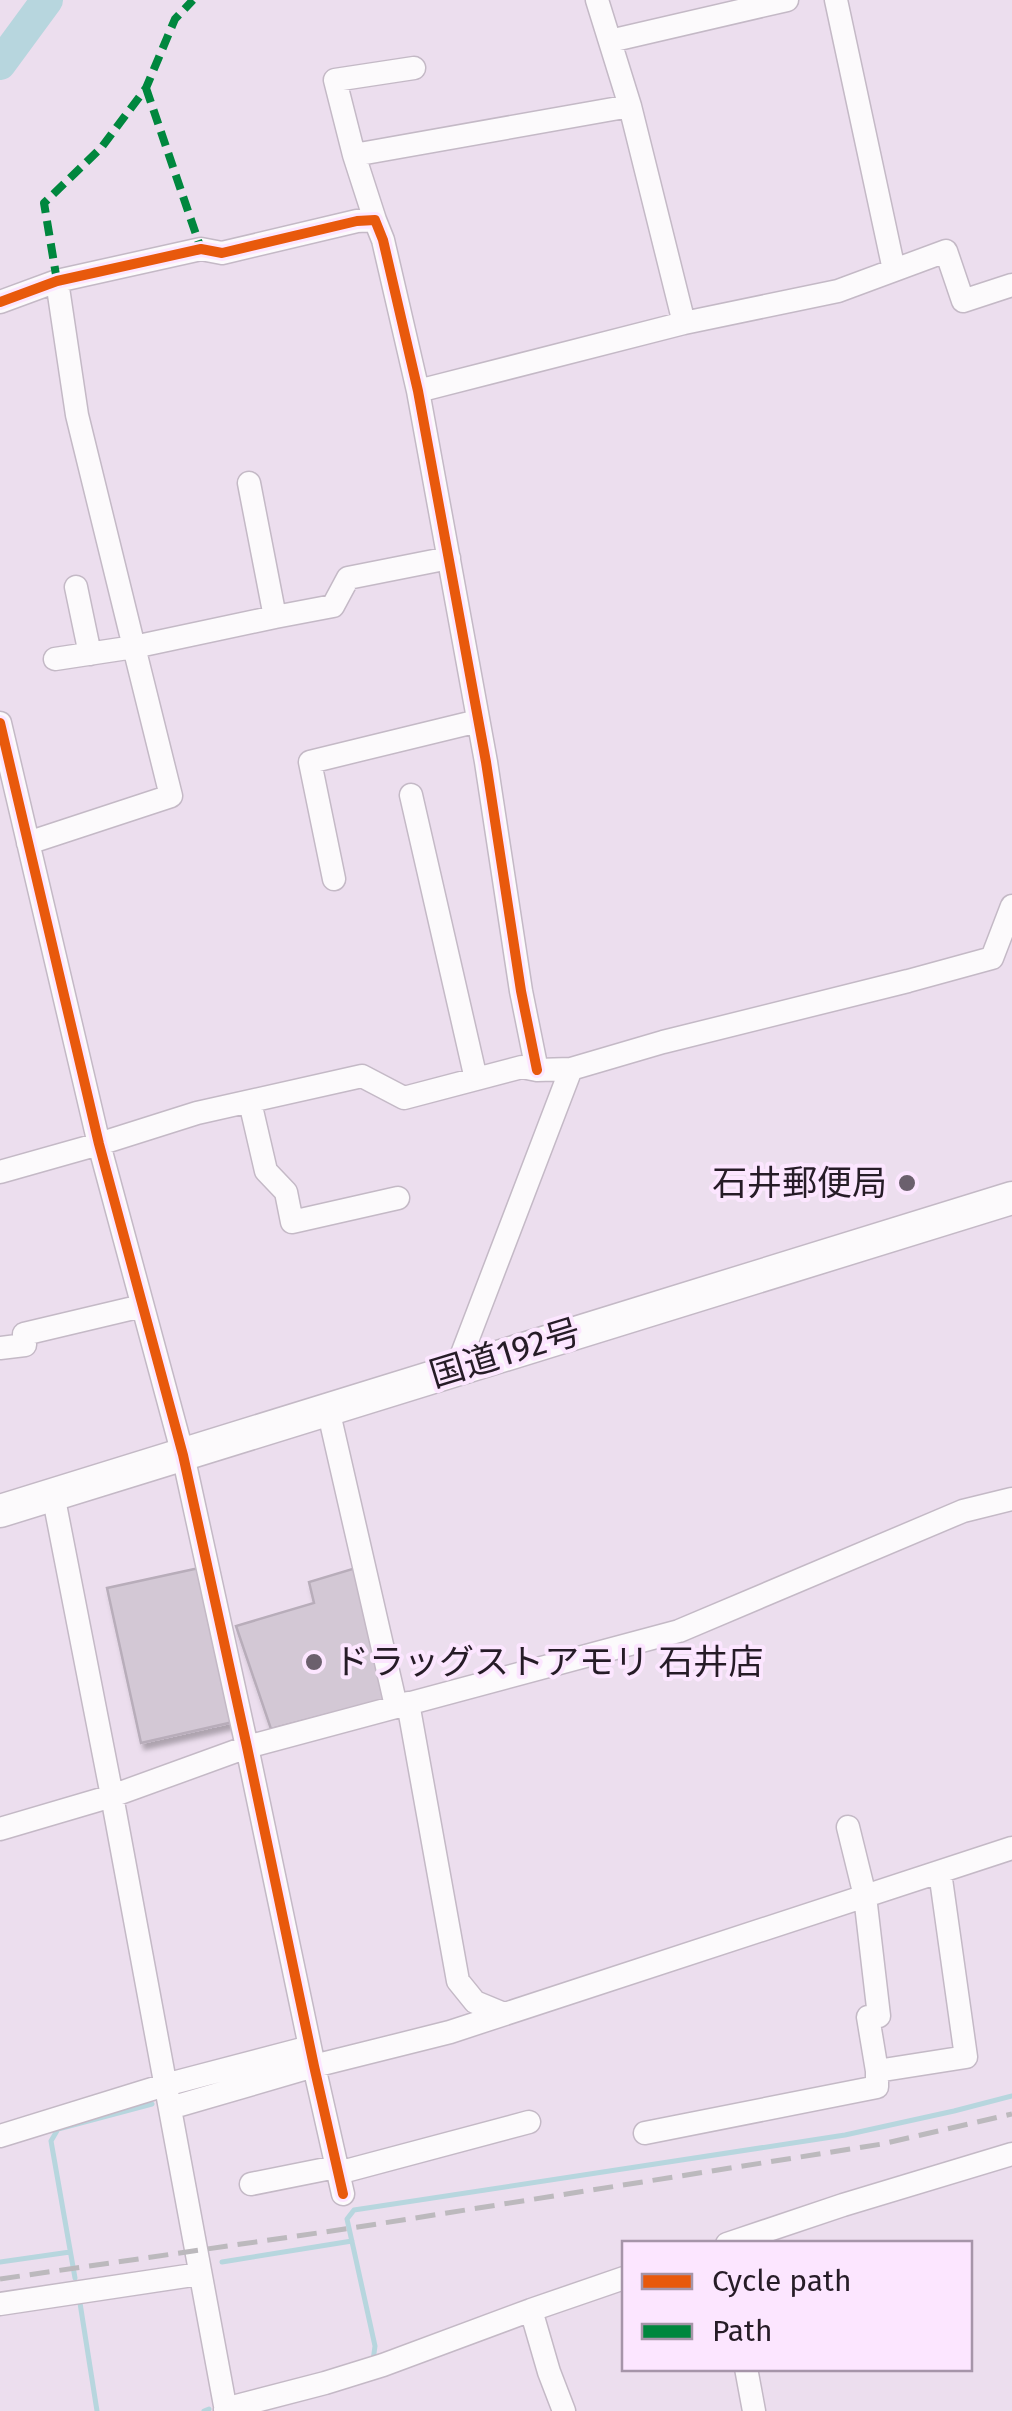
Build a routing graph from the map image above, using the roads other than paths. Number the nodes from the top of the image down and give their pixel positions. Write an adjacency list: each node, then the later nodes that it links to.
1 (597, 0): 4 (street)
2 (787, 0): 4 (street)
3 (836, 0): 9 (street)
4 (610, 41): 6 (street)
5 (414, 68): 7 (street)
6 (630, 106): 7 (street); 13 (street)
7 (354, 155): 8 (street)
8 (375, 220): 10 (street); 14 (street)
9 (894, 270): 11 (street); 13 (street)
10 (58, 281): 12 (street); 19 (street)
11 (1012, 285)
12 (0, 302)
13 (684, 323): 14 (street)
14 (418, 391): 16 (street)
15 (249, 484): 18 (street)
16 (449, 558): 18 (street); 22 (street)
17 (76, 588): 20 (street)
18 (275, 616): 19 (street)
19 (134, 647): 20 (street); 26 (street)
20 (90, 654): 21 (street)
21 (56, 658)
22 (478, 721): 27 (street); 31 (street)
23 (0, 723): 24 (street)
24 (7, 788): 26 (street)
25 (411, 795): 32 (street)
26 (28, 842): 34 (street)
27 (334, 879)
28 (1009, 913): 29 (street); 30 (street)
29 (1012, 945)
30 (572, 1069): 31 (street); 40 (street)
31 (537, 1070): 32 (street)
32 (476, 1078): 33 (street)
33 (250, 1102): 34 (street); 36 (street)
34 (99, 1144): 35 (street); 38 (street)
35 (0, 1172)
36 (398, 1198)
37 (1012, 1198): 40 (highway, 国道192号)
38 (142, 1306): 39 (street); 42 (street)
39 (0, 1348)
40 (456, 1367): 41 (highway, 国道192号)
41 (328, 1408): 42 (highway, 国道192号); 46 (street)
42 (183, 1455): 43 (highway, 国道192号); 47 (street)
43 (53, 1494): 45 (highway, 国道192号); 48 (street)
44 (1012, 1499): 46 (street)
45 (0, 1511)
46 (402, 1705): 47 (street); 54 (street)
47 (247, 1747): 48 (street); 55 (street)
48 (112, 1796): 50 (street); 57 (street)
49 (848, 1827): 53 (street)
50 (0, 1829)
51 (1012, 1848): 52 (street)
52 (940, 1872): 53 (street); 56 (street)
53 (864, 1896): 54 (street); 56 (street)
54 (504, 2014): 55 (street)
55 (312, 2057): 57 (street); 62 (street)
56 (877, 2071): 59 (street)
57 (168, 2096): 60 (street); 65 (street)
58 (529, 2122): 62 (street)
59 (645, 2132)
60 (0, 2136)
61 (1012, 2154): 64 (street)
62 (339, 2178): 63 (street)
63 (252, 2184)
64 (736, 2241)
65 (200, 2274): 67 (street); 70 (street)
66 (622, 2279): 68 (street)
67 (0, 2304)
68 (532, 2310): 70 (street); 71 (street)
69 (747, 2371): 72 (street)
70 (226, 2410)
71 (564, 2411)
72 (754, 2411)

